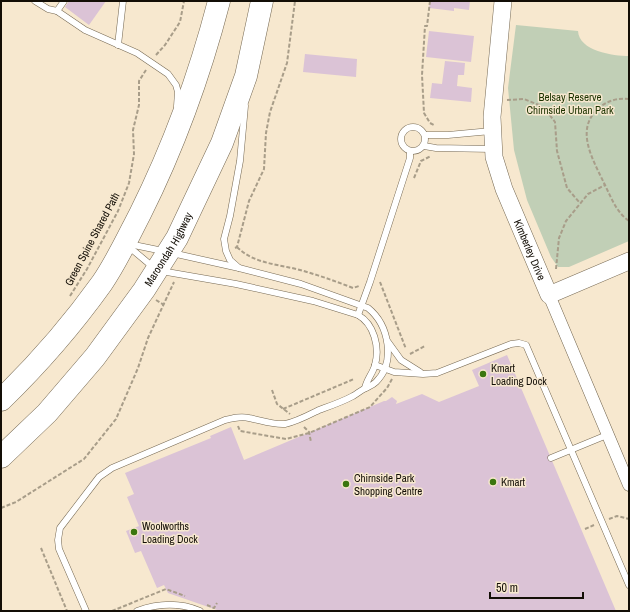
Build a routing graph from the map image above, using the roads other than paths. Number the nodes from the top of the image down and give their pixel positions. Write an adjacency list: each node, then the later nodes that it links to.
1 (35, 1): 7 (lane)
2 (64, 1): 7 (lane)
3 (123, 1): 8 (lane)
4 (219, 1): 11 (highway)
5 (262, 1): 9 (highway, Maroondah Highway)
6 (503, 1): 10 (main road, Kimberley Drive)
7 (57, 11): 8 (lane)
8 (118, 45): 11 (lane)
9 (246, 76): 17 (highway, Maroondah Highway); 19 (lane)
10 (493, 131): 12 (lane); 14 (main road, Kimberley Drive)
11 (177, 133): 16 (highway)
12 (425, 135): 13 (lane); 15 (lane)
13 (424, 146): 14 (lane); 15 (lane)
14 (494, 149): 21 (main road, Kimberley Drive)
15 (410, 151): 22 (lane)
16 (125, 244): 17 (lane); 20 (lane); 29 (highway)
17 (168, 252): 19 (lane); 20 (highway, Maroondah Highway)
18 (629, 261): 21 (main road)
19 (239, 268): 22 (lane)
20 (167, 272): 23 (lane); 32 (highway, Maroondah Highway)
21 (549, 295): 30 (street, Kimberley Drive)
22 (362, 305): 23 (lane); 24 (lane)
23 (358, 315): 25 (lane)
24 (386, 340): 26 (lane); 27 (lane)
25 (375, 365): 26 (lane); 28 (lane)
26 (385, 368): 27 (lane); 28 (lane)
27 (423, 374): 31 (lane)
28 (365, 388): 36 (lane)
29 (1, 400)
30 (607, 435): 31 (lane); 34 (street, Kimberley Drive)
31 (572, 450): 33 (lane); 35 (lane)
32 (1, 457)
33 (551, 458)
34 (629, 485)
35 (629, 585)
36 (86, 611)
37 (137, 611): 38 (lane)
38 (200, 611)

